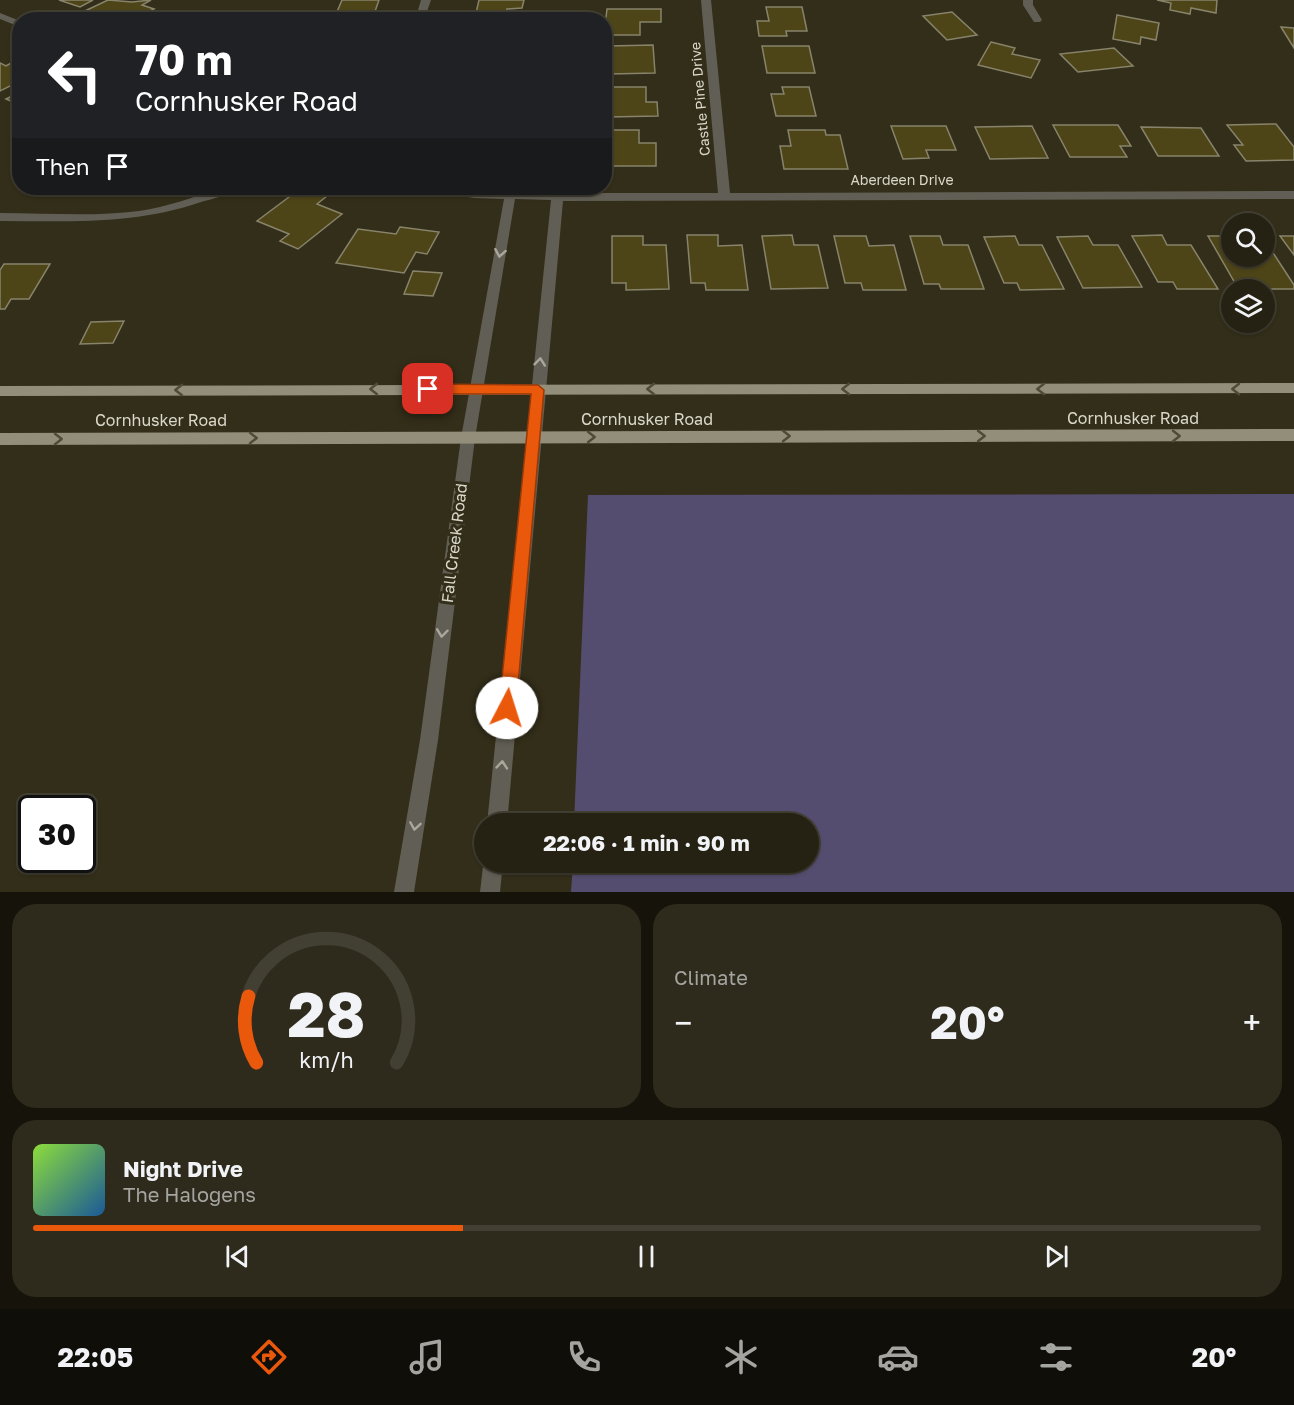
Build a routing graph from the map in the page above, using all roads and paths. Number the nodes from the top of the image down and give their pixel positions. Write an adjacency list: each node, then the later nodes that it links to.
1 (706, 0): 8 (street, Castle Pine Drive)
2 (1028, 0): 3 (street)
3 (1037, 20)
4 (211, 195): 10 (street)
5 (500, 195): 7 (street, Aberdeen Drive)
6 (1294, 195): 8 (street, Aberdeen Drive)
7 (510, 196): 9 (street, Aberdeen Drive); 12 (street, Fall Creek Road, one-way to 12)
8 (724, 196): 9 (street, Aberdeen Drive)
9 (557, 197): 13 (street, one-way to 9)
10 (0, 217)
11 (1294, 388): 13 (main road, Cornhusker Road, one-way to 13)
12 (476, 389): 13 (main road, Cornhusker Road); 14 (main road, Cornhusker Road, one-way to 14); 17 (street, Fall Creek Road)
13 (538, 390): 16 (street)
14 (0, 391)
15 (1294, 435): 16 (main road, Cornhusker Road, one-way to 15)
16 (533, 437): 17 (main road, Cornhusker Road); 19 (street, one-way to 16)
17 (468, 438): 18 (main road, Cornhusker Road, one-way to 17); 21 (street, Fall Creek Road, one-way to 21)
18 (0, 439)
19 (498, 813)
20 (492, 873): 22 (street)
21 (404, 892)
22 (490, 892)

